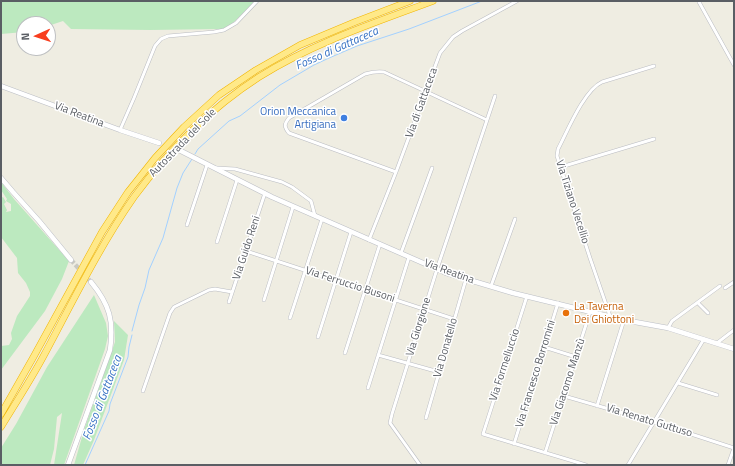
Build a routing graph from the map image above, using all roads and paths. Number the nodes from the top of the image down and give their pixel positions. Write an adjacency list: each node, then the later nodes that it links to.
1 (257, 1): 12 (street)
2 (410, 1): 80 (highway, Autostrada del Sole)
3 (433, 1): 83 (highway, Autostrada del Sole)
4 (517, 1): 9 (street, Via di Gattaceca)
5 (699, 2): 6 (street)
6 (734, 65)
7 (654, 66): 18 (street, Via Tiziano Vecellio)
8 (1, 86): 12 (street, Via Reatina)
9 (426, 92): 11 (street); 20 (street, Via di Gattaceca); 20 (street)
10 (495, 96): 11 (street, Via Giorgione)
11 (487, 120): 38 (street, Via Giorgione)
12 (120, 130): 14 (street, Via Reatina)
13 (654, 139): 18 (street)
14 (158, 143)
15 (179, 150): 16 (street, Via Reatina)
16 (207, 164): 17 (street, Via Reatina); 28 (street)
17 (213, 167): 22 (street, Via Reatina); 25 (street)
18 (561, 167): 58 (street, Via Tiziano Vecellio)
19 (432, 168): 34 (street)
20 (396, 172): 30 (street, Via di Gattaceca)
21 (1, 178): 36 (street)
22 (237, 180): 23 (street, Via Reatina); 31 (street)
23 (264, 193): 24 (street, Via Reatina); 33 (street, Via Guido Reni)
24 (293, 206): 25 (street, Via Reatina); 37 (street)
25 (315, 216): 26 (street, Via Reatina)
26 (322, 219): 29 (street, Via Reatina); 39 (street)
27 (515, 219): 44 (street)
28 (188, 225)
29 (351, 232): 30 (street, Via Reatina); 41 (street)
30 (369, 240): 32 (street, Via Reatina)
31 (217, 242)
32 (380, 244): 34 (street, Via Reatina); 47 (street)
33 (246, 251): 37 (street, Via Ferruccio Busoni); 48 (street, Via Guido Reni)
34 (401, 253): 35 (street, Via Reatina)
35 (409, 257): 38 (street, Via Reatina); 51 (street)
36 (71, 260)
37 (276, 261): 39 (street, Via Ferruccio Busoni); 50 (street)
38 (438, 269): 40 (street, Via Reatina); 55 (street, Via Giorgione)
39 (306, 271): 41 (street, Via Ferruccio Busoni); 59 (street)
40 (466, 279): 44 (street, Via Reatina); 60 (street, Via Donatello)
41 (336, 281): 47 (street, Via Ferruccio Busoni); 64 (street)
42 (91, 282): 87 (street)
43 (734, 282): 46 (street)
44 (491, 286): 49 (street, Via Reatina)
45 (720, 286): 53 (street)
46 (725, 288)
47 (365, 290): 51 (street, Via Ferruccio Busoni); 69 (street)
48 (232, 292): 52 (street, Via Guido Reni); 76 (street)
49 (527, 296): 54 (street, Via Reatina); 84 (street, Via Formelluccio)
50 (264, 300)
51 (396, 300): 55 (street, Via Ferruccio Busoni); 70 (street)
52 (229, 302)
53 (698, 302): 57 (street); 62 (street)
54 (558, 303): 56 (street, Via Reatina); 67 (street, Via Francesco Borromini)
55 (425, 310): 60 (street, Via Ferruccio Busoni); 72 (street, Via Giorgione)
56 (590, 312): 58 (street, Via Reatina); 71 (street, Via Giacomo Manzù)
57 (708, 313)
58 (610, 316): 61 (street, Via Reatina)
59 (290, 318)
60 (454, 319): 73 (street, Via Donatello)
61 (624, 320): 62 (street, Via Reatina); 79 (street)
62 (668, 328): 65 (street, Via Reatina)
63 (734, 330): 66 (street)
64 (318, 337)
65 (704, 339): 66 (street, Via Reatina); 74 (street)
66 (717, 343): 68 (street, Via Reatina)
67 (544, 347): 71 (street); 84 (street, Via Francesco Borromini)
68 (734, 349)
69 (345, 353)
70 (378, 355): 72 (street); 75 (street)
71 (576, 357): 78 (street, Via Giacomo Manzù)
72 (408, 363): 73 (street); 88 (street, Via Giorgione)
73 (439, 372): 81 (street, Via Donatello)
74 (678, 383): 77 (street); 82 (street)
75 (368, 388)
76 (143, 391)
77 (717, 395)
78 (564, 396): 79 (street, Via Renato Guttuso); 86 (street, Via Giacomo Manzù)
79 (597, 406): 82 (street, Via Renato Guttuso)
80 (1, 414)
81 (426, 418)
82 (654, 422): 85 (street, Via Renato Guttuso); 90 (street)
83 (1, 427)
84 (514, 444): 86 (street)
85 (734, 447): 91 (street)
86 (545, 453): 89 (street)
87 (68, 465)
88 (420, 465)
89 (586, 465)
90 (628, 465)
91 (728, 465)

